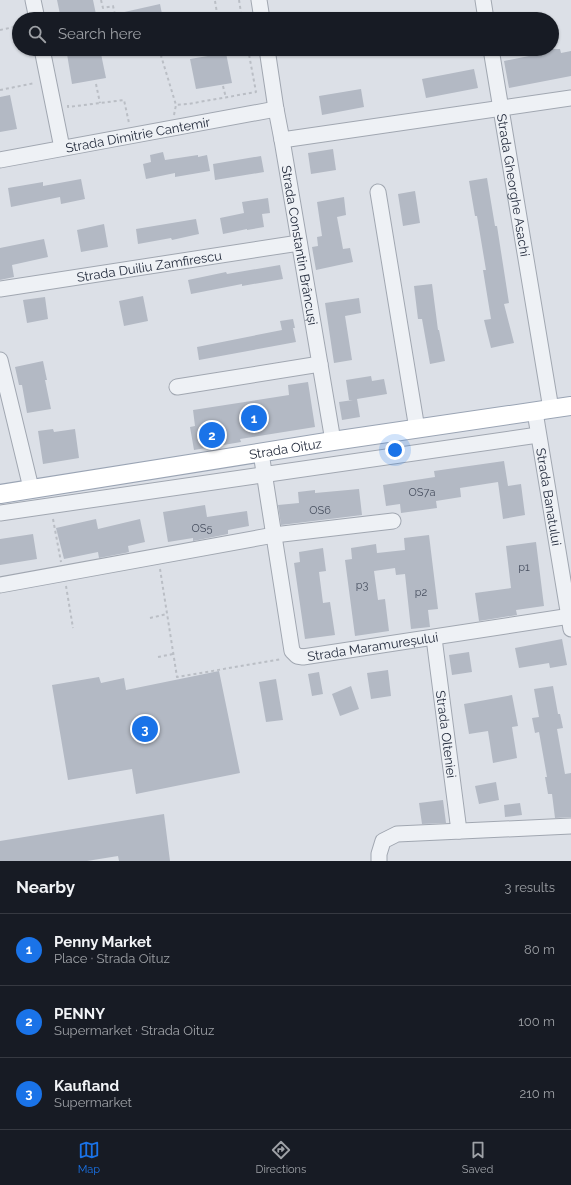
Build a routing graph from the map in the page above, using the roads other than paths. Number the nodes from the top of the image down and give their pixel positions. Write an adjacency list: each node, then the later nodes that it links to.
1 (32, 0): 4 (street)
2 (259, 0): 5 (street)
3 (483, 0): 6 (street)
4 (35, 12)
5 (261, 12)
6 (485, 12)
7 (43, 56): 14 (street)
8 (268, 56): 12 (street, Strada Constantin Brâncuși)
9 (492, 56): 11 (street)
10 (571, 98): 11 (street)
11 (501, 108): 13 (street, Strada Gheorghe Asachi); 23 (street, Strada Gheorghe Asachi)
12 (276, 109): 13 (street, Strada Constantin Brâncuși); 14 (street, Strada Dimitrie Cantemir)
13 (282, 140): 17 (street, Strada Constantin Brâncuși)
14 (62, 148): 15 (street, Strada Dimitrie Cantemir)
15 (0, 160)
16 (378, 192): 24 (street)
17 (299, 243): 18 (street, Strada Duiliu Zamfirescu); 20 (street, Strada Constantin Brâncuși)
18 (0, 290)
19 (0, 360): 29 (street)
20 (320, 364): 21 (street); 26 (street, Strada Constantin Brâncuși)
21 (178, 387)
22 (571, 406): 23 (main road, Strada Oituz)
23 (543, 411): 24 (main road, Strada Oituz); 25 (street, Strada Banatului)
24 (417, 429): 26 (main road, Strada Oituz)
25 (538, 435): 28 (street); 35 (street, Strada Banatului)
26 (333, 441): 27 (main road, Strada Oituz)
27 (260, 453): 28 (street, Strada Maramureșului); 29 (main road, Strada Oituz)
28 (264, 475): 31 (street); 33 (street, Strada Maramureșului)
29 (31, 488): 30 (main road, Strada Oituz)
30 (0, 494)
31 (0, 513)
32 (393, 521): 33 (street)
33 (274, 535): 34 (street); 36 (street, Strada Maramureșului)
34 (0, 585)
35 (570, 621): 36 (street, Strada Maramureșului)
36 (434, 638): 38 (street, Strada Olteniei)
37 (571, 826): 38 (street)
38 (459, 831): 39 (street)
39 (379, 861)

